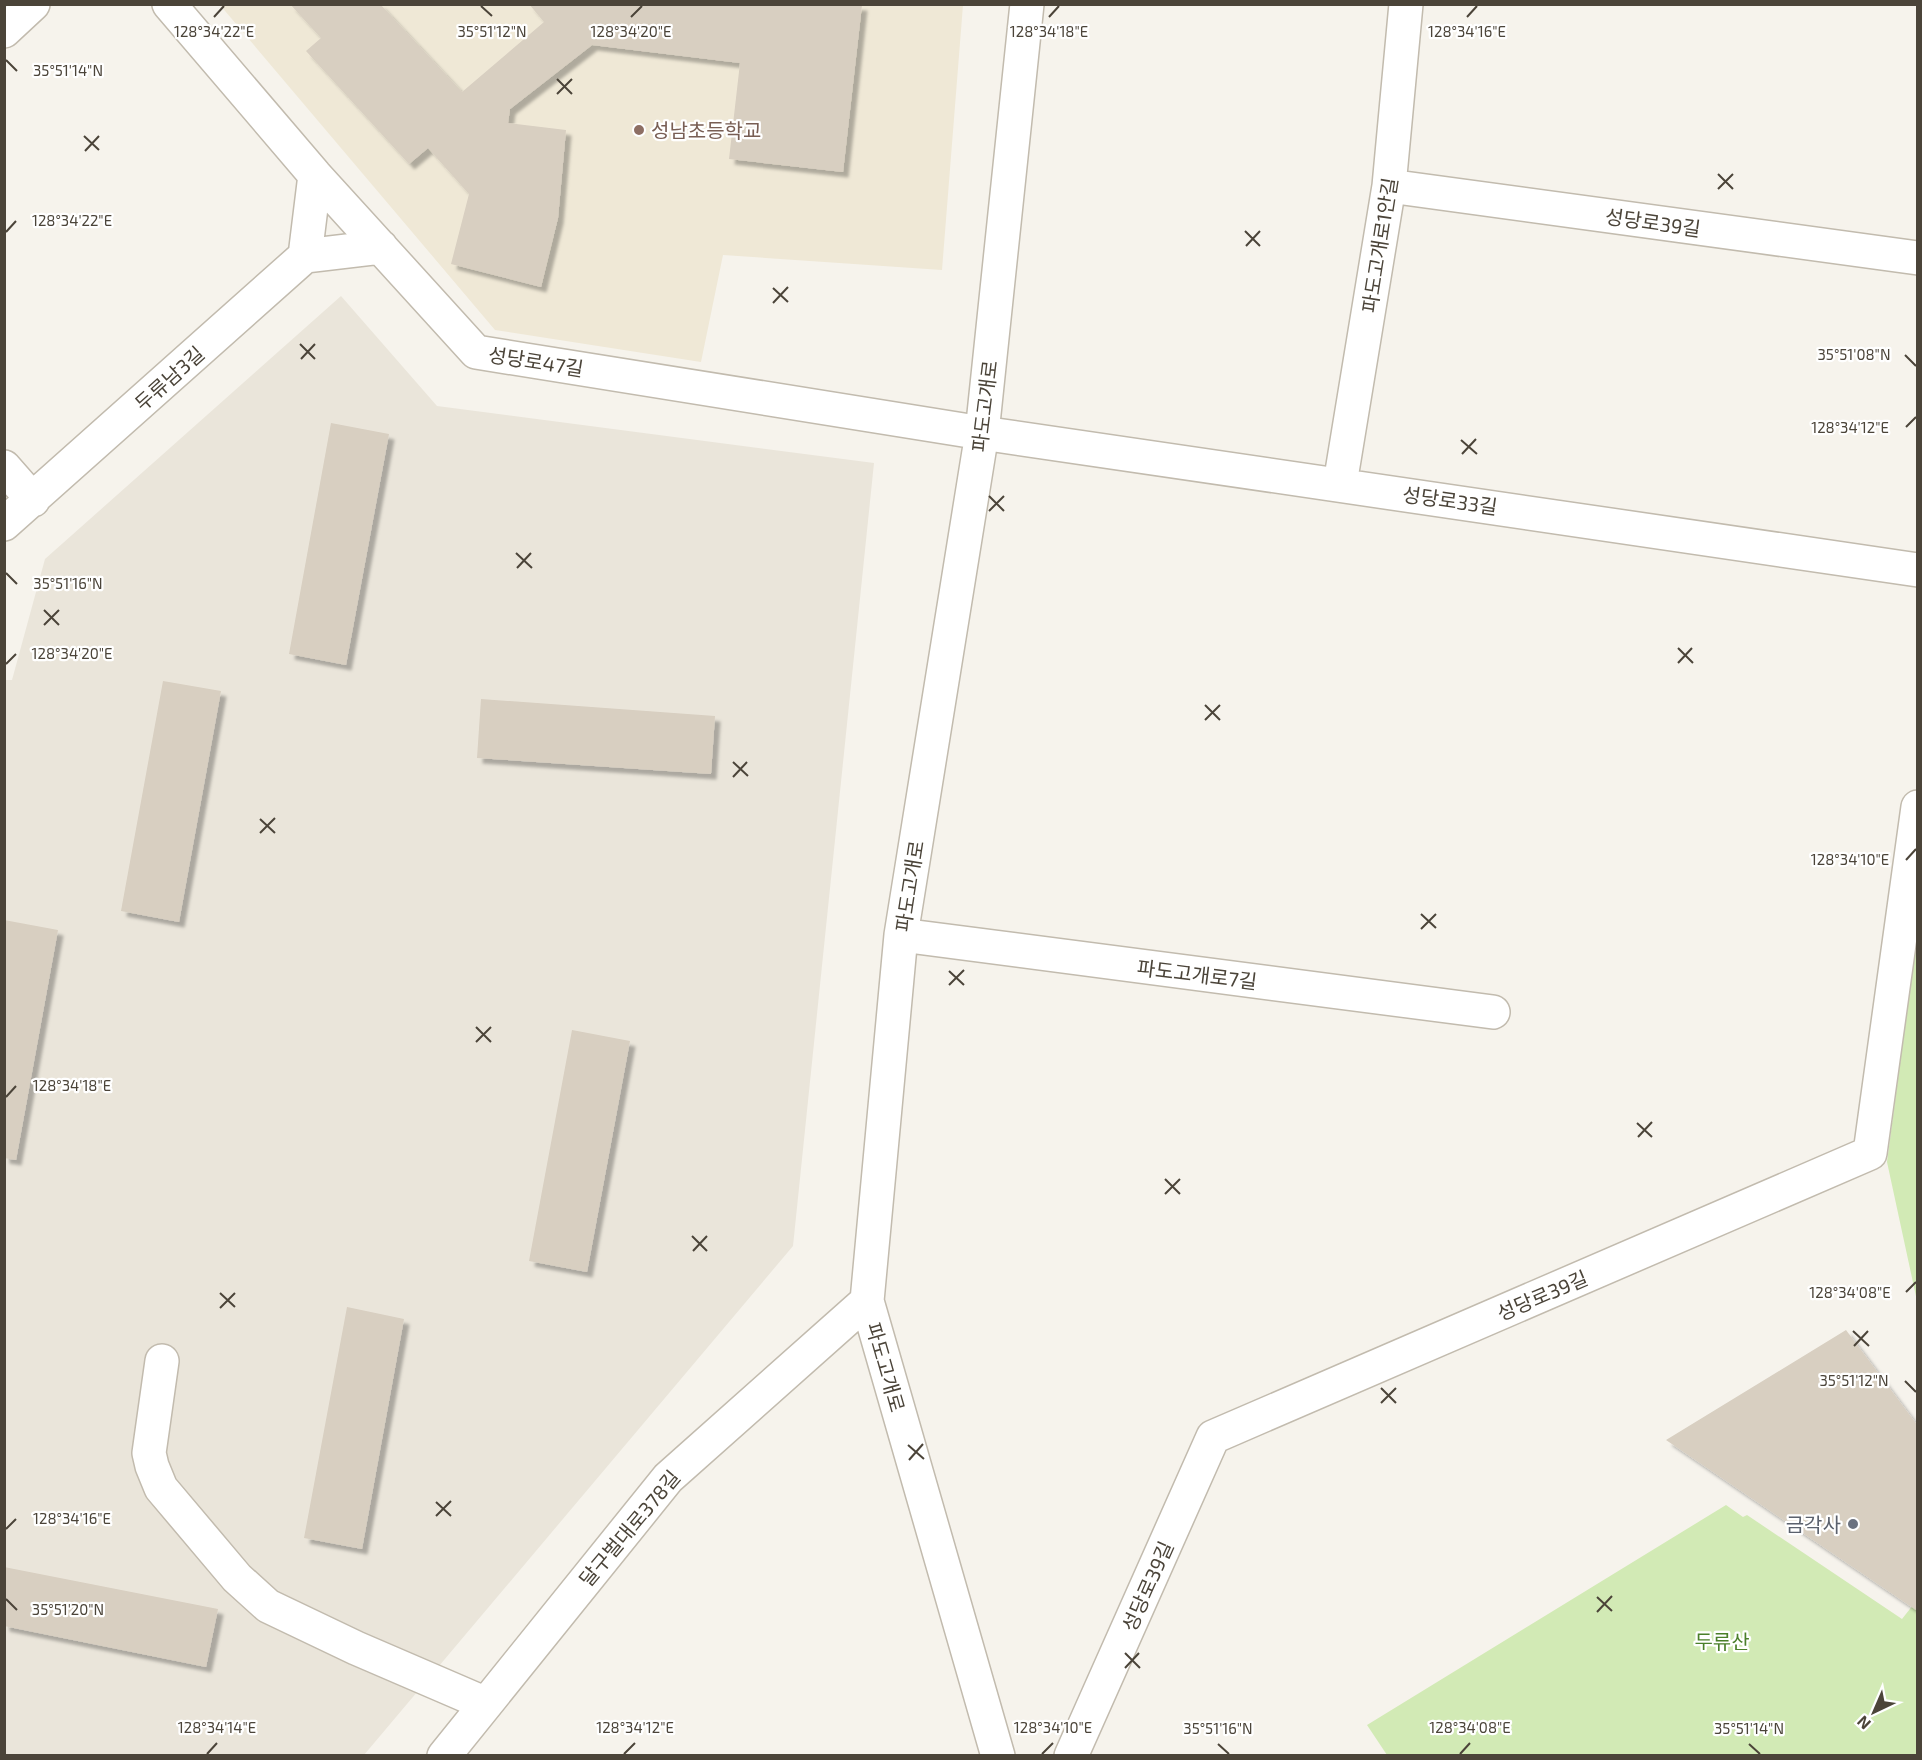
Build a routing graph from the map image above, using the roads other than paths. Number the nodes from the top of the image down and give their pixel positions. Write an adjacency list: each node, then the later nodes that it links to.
1 (33, 4): 5 (street)
2 (169, 4): 6 (street, 성당로47길)
3 (1027, 4): 11 (street, 파도고개로)
4 (1406, 4): 7 (street, 파도고개로1안길)
5 (4, 31)
6 (315, 175): 8 (street, 성당로47길); 9 (street)
7 (1389, 186): 10 (street, 성당로39길); 13 (street, 파도고개로1안길)
8 (381, 247): 9 (street); 11 (street, 성당로47길)
9 (305, 256): 14 (street, 두류남3길)
10 (1917, 258)
11 (982, 433): 13 (street, 성당로33길); 18 (street, 파도고개로)
12 (4, 467): 14 (street)
13 (1340, 484): 16 (street, 성당로33길)
14 (33, 500): 15 (street, 두류남3길)
15 (4, 524)
16 (1917, 570)
17 (1917, 807): 25 (street, 성당로39길)
18 (901, 935): 19 (street, 파도고개로7길); 20 (street, 파도고개로)
19 (1493, 1012)
20 (867, 1302): 22 (street, 달구벌대로378길); 24 (street, 파도고개로)
21 (162, 1361): 22 (street)
22 (486, 1704): 23 (street, 달구벌대로378길)
23 (444, 1755)
24 (998, 1755)
25 (1071, 1755)

